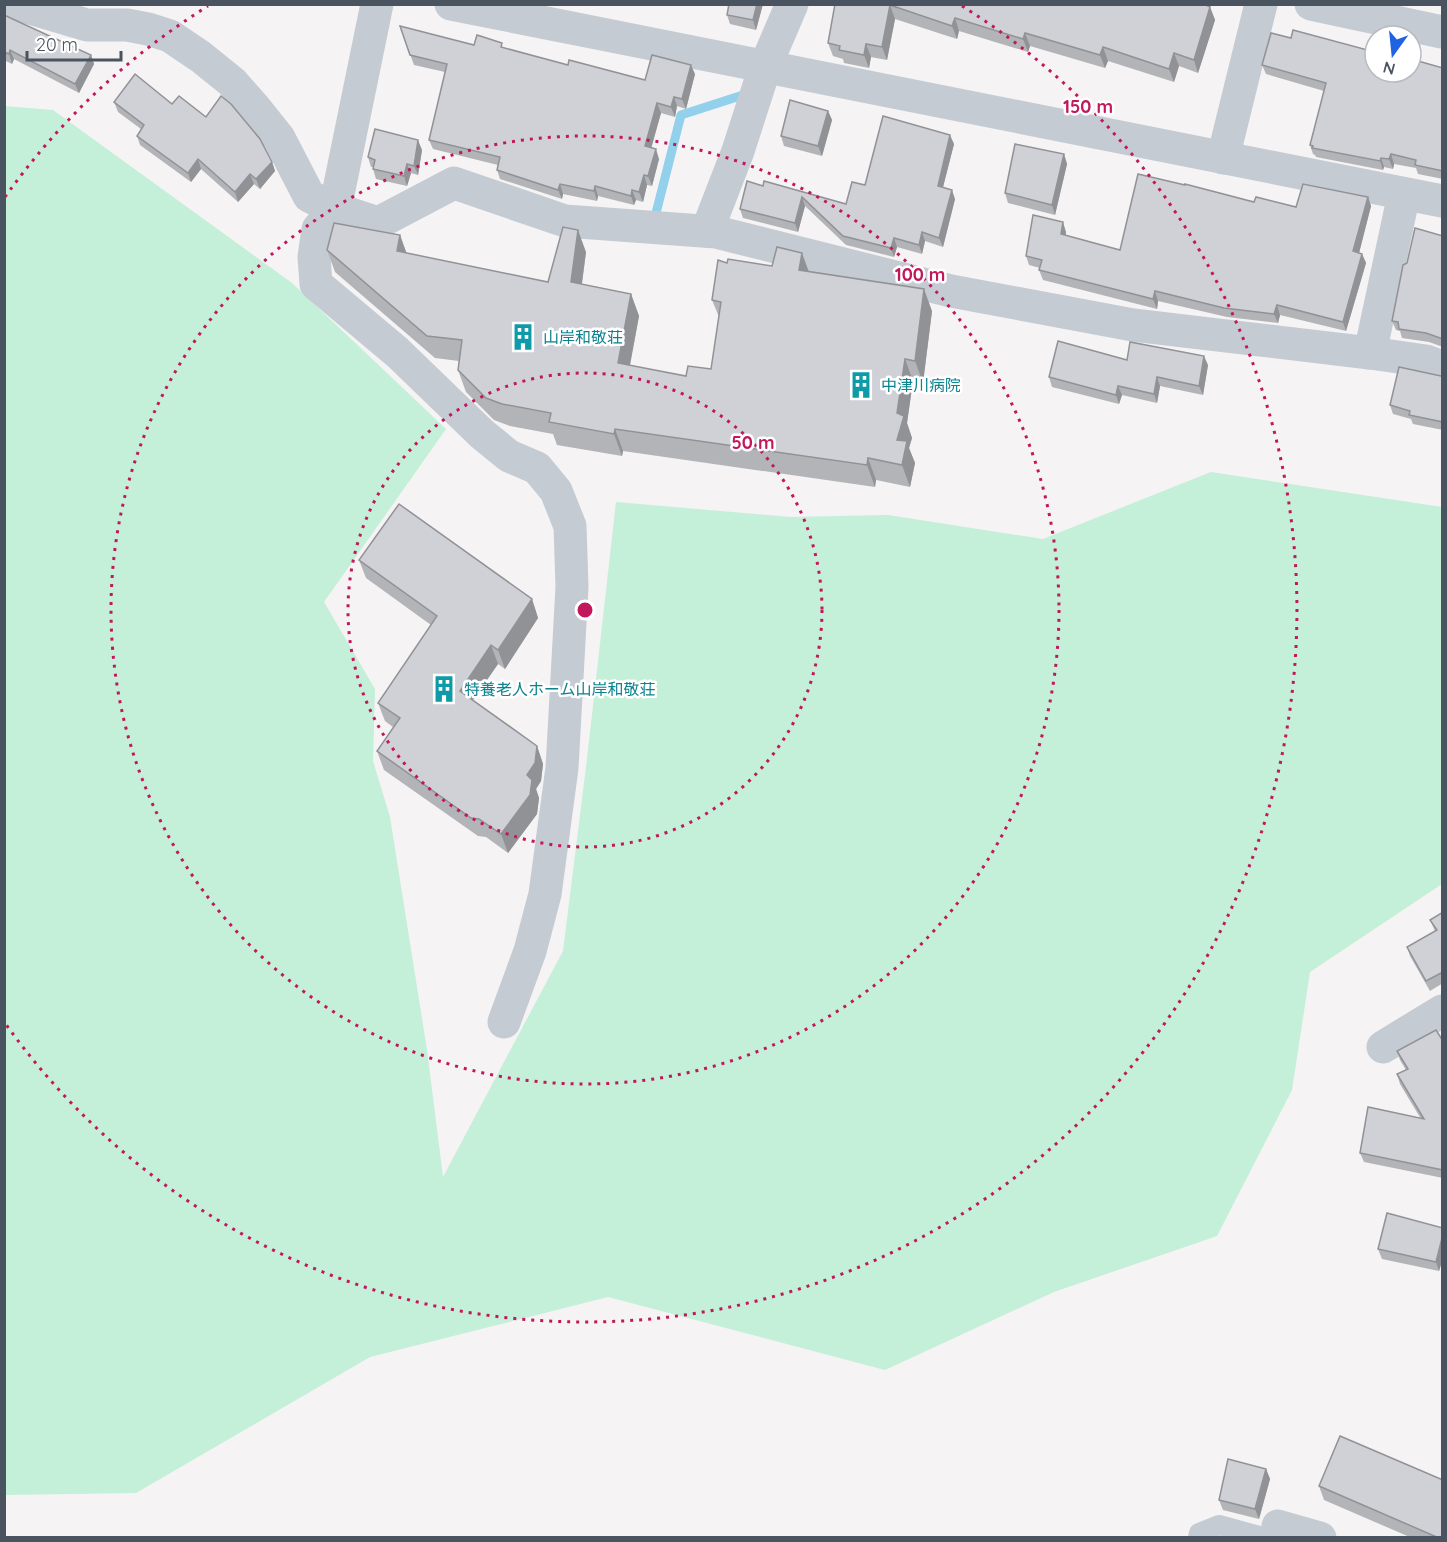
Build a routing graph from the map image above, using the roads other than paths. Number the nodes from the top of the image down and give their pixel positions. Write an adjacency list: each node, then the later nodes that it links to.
1 (16, 4): 7 (street)
2 (377, 4): 14 (street)
3 (792, 4): 10 (street)
4 (1261, 4): 11 (street)
5 (1311, 4): 8 (street)
6 (457, 5): 10 (street)
7 (110, 24): 9 (street); 14 (street)
8 (1443, 32)
9 (81, 41)
10 (765, 67): 11 (street); 15 (street)
11 (1223, 158): 12 (street)
12 (1404, 194): 13 (street); 16 (street)
13 (1443, 201)
14 (335, 209): 15 (street); 19 (street)
15 (707, 231): 16 (street)
16 (1370, 353): 17 (street)
17 (1443, 367)
18 (1443, 1011): 20 (street)
19 (504, 1022)
20 (1383, 1047)
21 (1271, 1532): 22 (lane); 23 (street)
22 (1198, 1538)
23 (1320, 1538)

